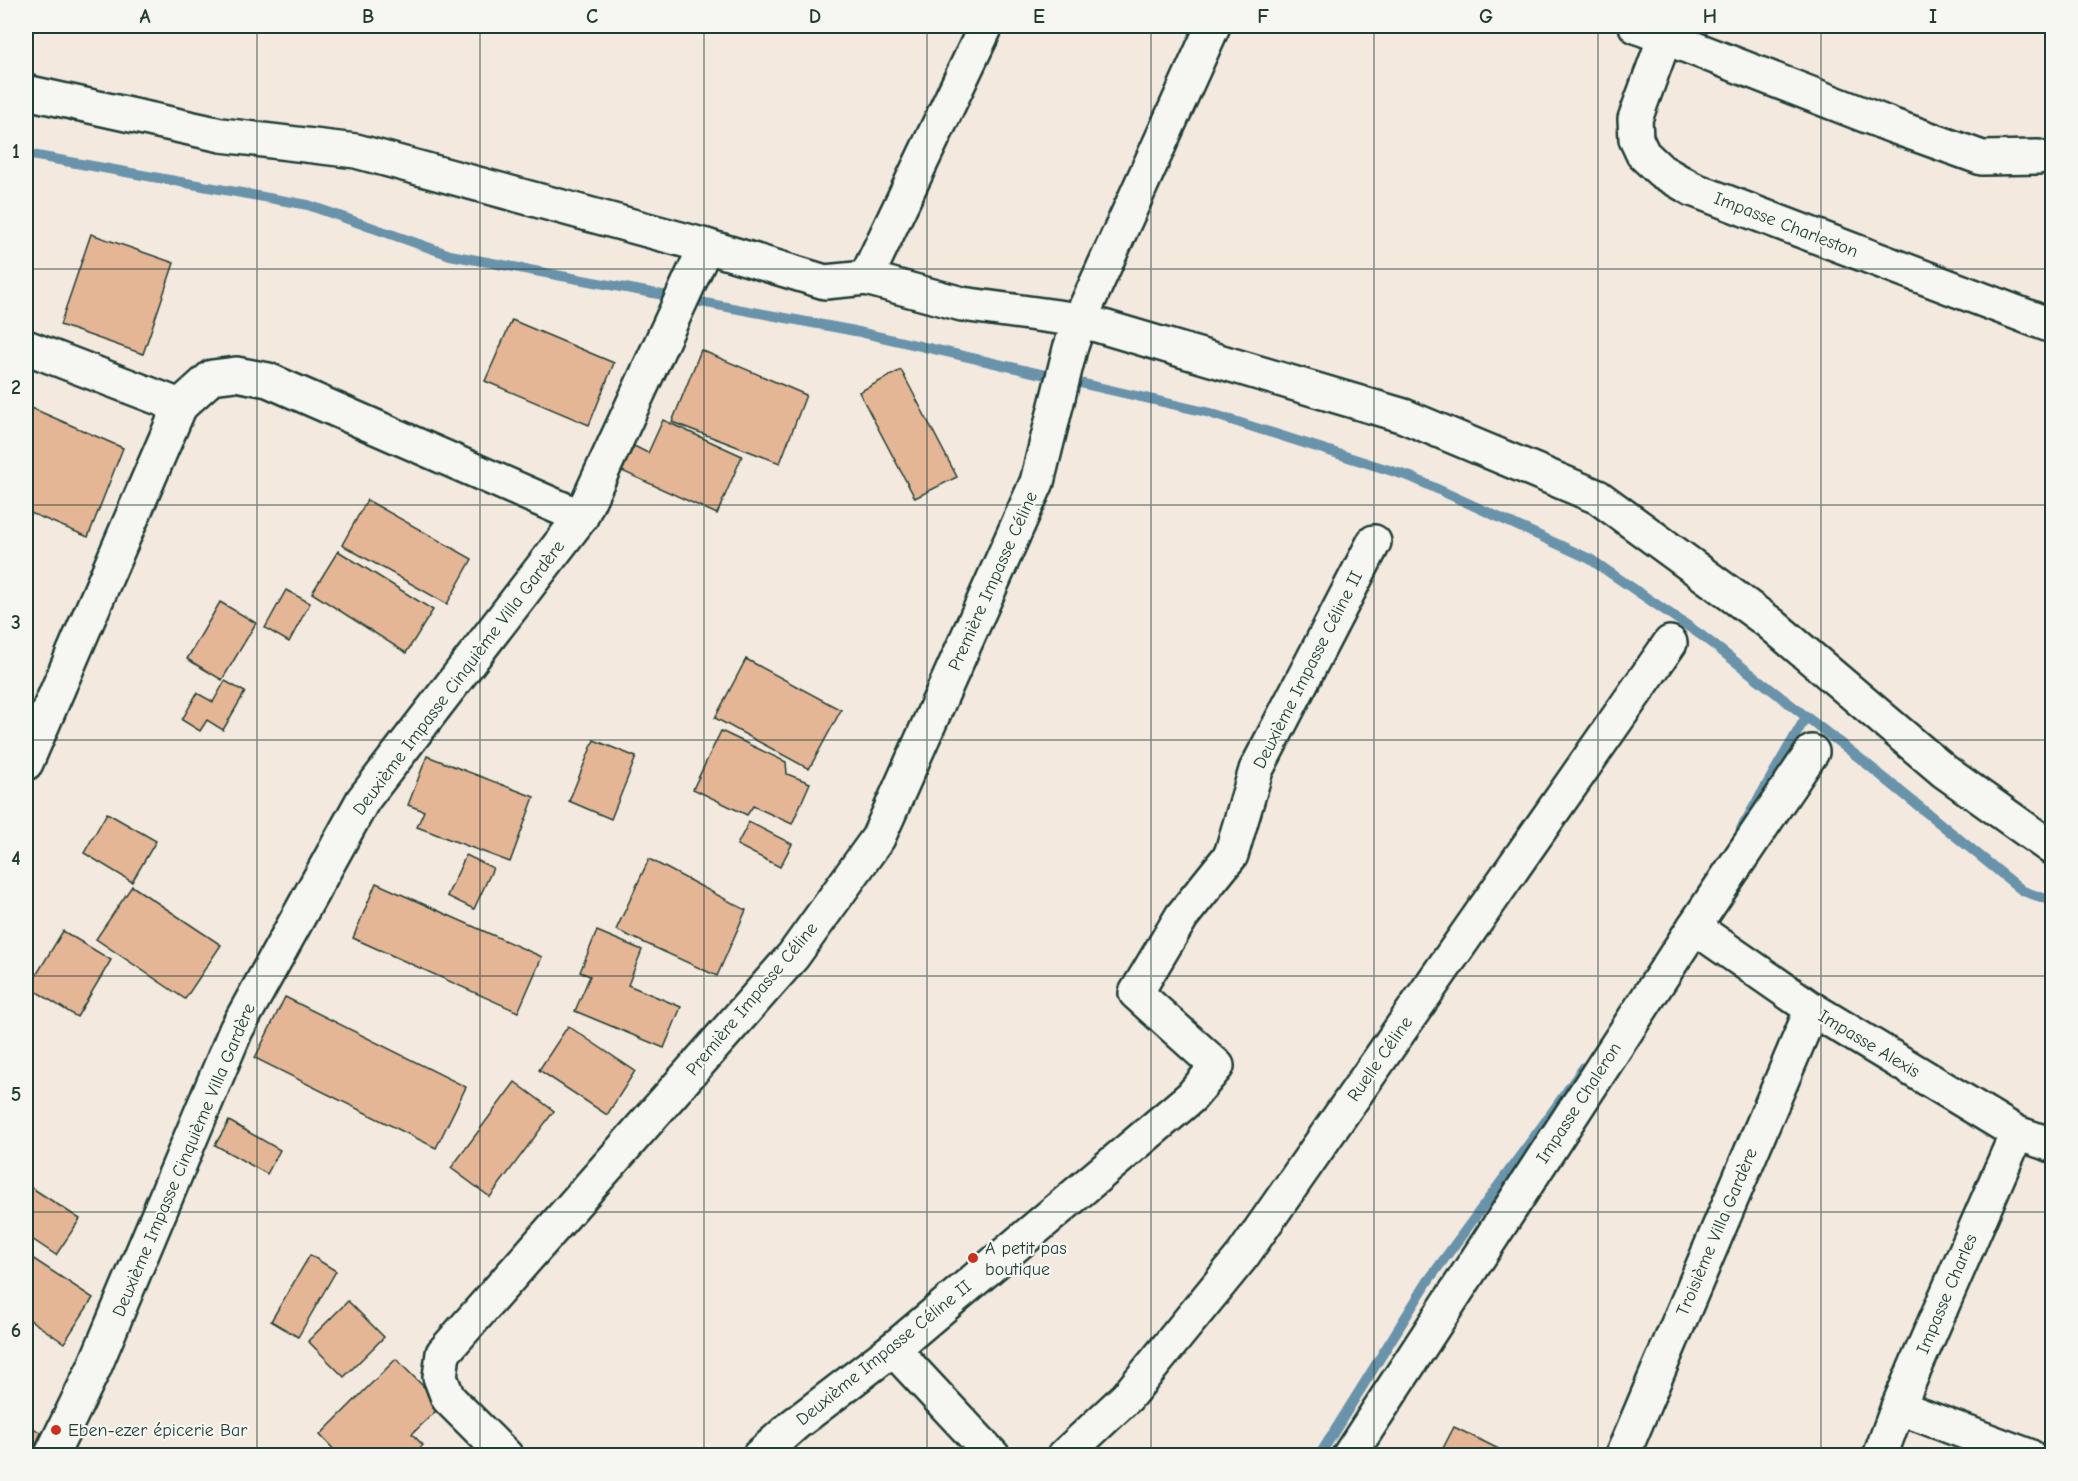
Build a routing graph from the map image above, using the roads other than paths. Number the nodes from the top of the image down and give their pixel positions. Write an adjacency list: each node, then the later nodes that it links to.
1 (986, 26): 7 (street)
2 (1213, 26): 9 (street, Première Impasse Céline)
3 (1656, 29): 5 (street); 8 (street, Impasse Charleston)
4 (26, 92): 6 (street)
5 (2038, 158)
6 (706, 246): 7 (street); 12 (street, Deuxième Impasse Cinquième Villa Gardère)
7 (866, 278): 9 (street)
8 (2052, 326)
9 (1075, 334): 17 (street); 24 (street, Première Impasse Céline)
10 (26, 347): 11 (street)
11 (180, 406): 12 (street); 16 (street)
12 (580, 517): 25 (street, Deuxième Impasse Cinquième Villa Gardère)
13 (1374, 542): 22 (street, Deuxième Impasse Céline II)
14 (1670, 643): 28 (street, Ruelle Céline)
15 (1812, 752): 18 (street, Impasse Chaleron)
16 (26, 763)
17 (2052, 848)
18 (1694, 927): 19 (street, Impasse Alexis); 29 (street, Impasse Chaleron)
19 (1812, 1009): 20 (street, Impasse Alexis); 30 (street, Troisième Villa Gardère)
20 (2017, 1133): 21 (street, Impasse Alexis); 23 (street, Impasse Charles)
21 (2052, 1145)
22 (893, 1348): 26 (street, Deuxième Impasse Céline II); 27 (street)
23 (1898, 1407): 31 (street, Impasse Charles); 32 (street)
24 (487, 1449)
25 (51, 1455)
26 (759, 1455)
27 (993, 1455)
28 (1064, 1455)
29 (1349, 1455)
30 (1622, 1455)
31 (1880, 1455)
32 (2029, 1455)

